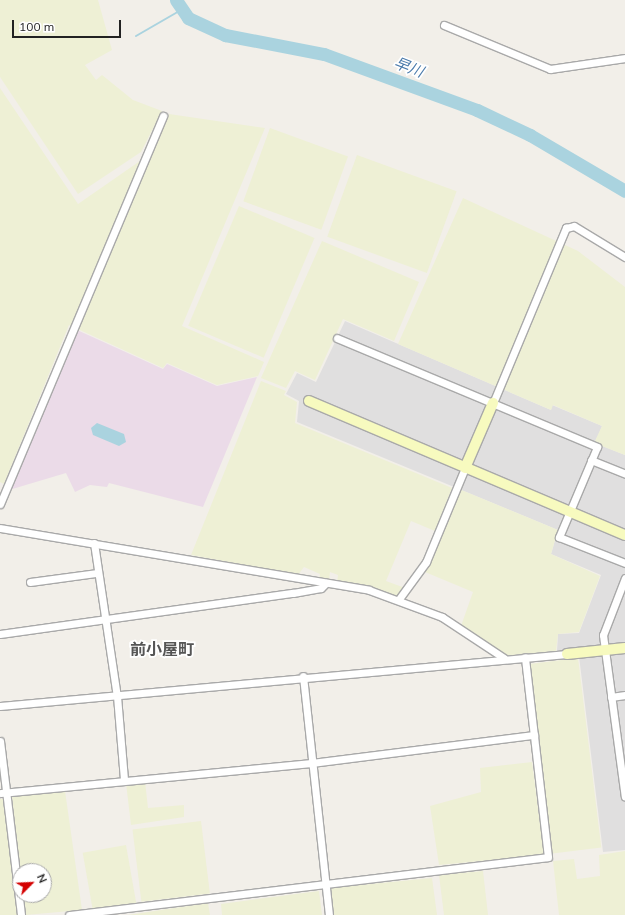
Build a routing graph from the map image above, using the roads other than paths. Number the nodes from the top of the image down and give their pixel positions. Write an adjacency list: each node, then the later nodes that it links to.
1 (444, 25): 2 (street)
2 (625, 58)
3 (163, 116): 11 (street)
4 (625, 257): 7 (street)
5 (337, 338): 7 (street)
6 (309, 401): 9 (street)
7 (493, 403): 8 (street); 9 (street)
8 (591, 460): 10 (street); 12 (street)
9 (464, 468): 12 (street); 21 (street)
10 (625, 474)
11 (0, 504)
12 (569, 511): 14 (street); 16 (street)
13 (0, 528): 15 (street)
14 (625, 535)
15 (94, 543): 17 (street); 20 (street)
16 (625, 563)
17 (96, 573): 19 (street); 22 (street)
18 (625, 578): 25 (street)
19 (30, 582)
20 (326, 583): 21 (street); 22 (street)
21 (399, 599): 28 (street)
22 (103, 619): 23 (street); 31 (street)
23 (0, 634)
24 (625, 648): 25 (street)
25 (605, 650): 26 (street); 32 (street)
26 (567, 654): 27 (street)
27 (525, 657): 28 (street); 34 (street)
28 (504, 658): 29 (street)
29 (302, 676): 31 (street); 36 (street)
30 (625, 695): 32 (street)
31 (117, 696): 33 (street); 37 (street)
32 (611, 696): 39 (street)
33 (0, 706)
34 (534, 735): 36 (street); 40 (street)
35 (0, 742): 38 (street)
36 (311, 763): 37 (street); 40 (street)
37 (124, 780): 38 (street)
38 (4, 793): 41 (street)
39 (625, 797)
40 (325, 885): 42 (street); 43 (street)
41 (21, 915)
42 (69, 915)
43 (329, 915)

